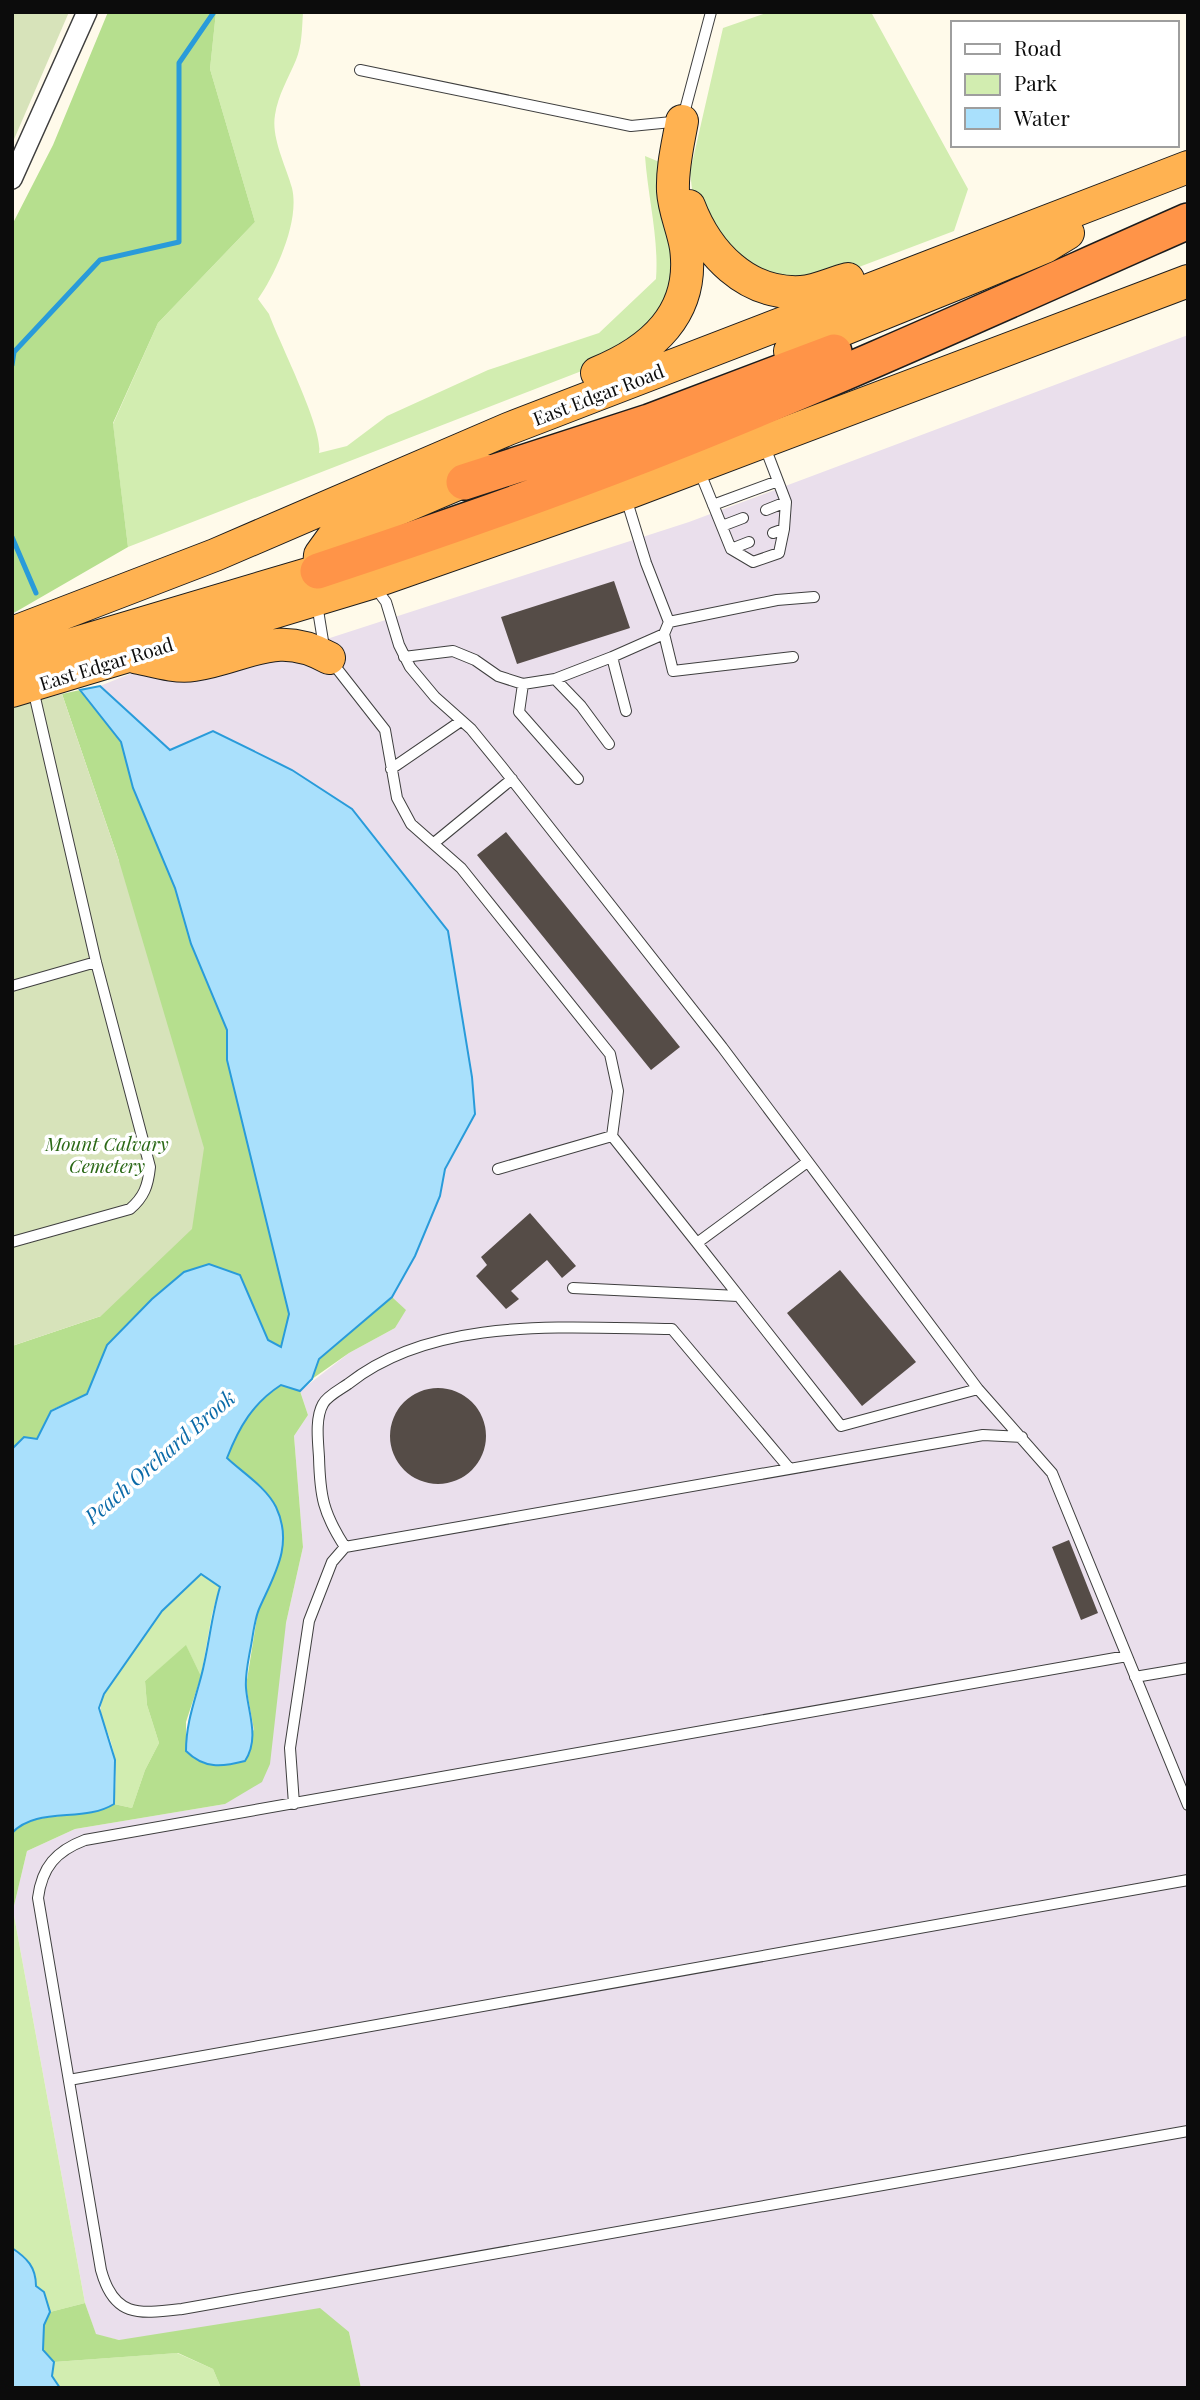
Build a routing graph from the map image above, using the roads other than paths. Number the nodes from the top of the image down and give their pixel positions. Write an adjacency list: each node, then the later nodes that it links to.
1 (87, 12): 6 (street)
2 (711, 12): 4 (lane)
3 (360, 70): 4 (lane)
4 (682, 121): 9 (highway); 14 (highway)
5 (1188, 167): 7 (highway, East Edgar Road)
6 (12, 179)
7 (1155, 180): 9 (highway, East Edgar Road); 14 (highway)
8 (1188, 221): 11 (highway)
9 (970, 253): 14 (highway, East Edgar Road)
10 (1188, 281): 12 (highway)
11 (1040, 286): 14 (highway); 26 (highway)
12 (763, 442): 13 (highway); 15 (lane)
13 (697, 466): 16 (highway); 18 (lane)
14 (456, 468): 27 (highway); 30 (highway, East Edgar Road)
15 (778, 481): 17 (lane); 18 (lane)
16 (625, 494): 26 (highway); 29 (lane)
17 (786, 502): 19 (lane); 22 (lane)
18 (713, 505): 21 (lane)
19 (766, 510)
20 (743, 518): 21 (lane)
21 (722, 526): 25 (lane)
22 (784, 528): 23 (lane); 25 (lane)
23 (773, 533)
24 (750, 542): 25 (lane)
25 (731, 549)
26 (362, 571): 27 (highway); 33 (lane)
27 (318, 586): 32 (highway, East Edgar Road); 36 (lane); 37 (highway)
28 (814, 597): 29 (lane)
29 (669, 622): 31 (lane)
30 (12, 633)
31 (664, 634): 34 (lane); 35 (lane)
32 (127, 655): 36 (highway); 37 (highway, East Edgar Road)
33 (404, 657): 39 (lane); 41 (lane)
34 (612, 657): 38 (lane); 40 (lane)
35 (793, 657)
36 (329, 658): 43 (lane)
37 (19, 679): 47 (lane)
38 (555, 679): 39 (lane); 42 (lane)
39 (523, 684): 45 (lane)
40 (626, 712)
41 (461, 721): 43 (lane); 44 (lane)
42 (609, 744)
43 (391, 769): 46 (lane)
44 (512, 779): 46 (lane); 50 (lane)
45 (578, 779)
46 (434, 843): 49 (lane)
47 (96, 962): 48 (lane); 52 (lane)
48 (12, 986)
49 (612, 1136): 51 (lane); 53 (lane)
50 (806, 1163): 53 (lane); 56 (lane)
51 (498, 1169)
52 (12, 1242)
53 (697, 1243): 55 (lane)
54 (573, 1288): 55 (lane)
55 (738, 1296): 56 (lane)
56 (978, 1389): 57 (lane)
57 (1022, 1437): 58 (lane); 60 (lane)
58 (789, 1468): 59 (lane); 59 (lane)
59 (345, 1546): 63 (lane)
60 (1127, 1656): 62 (lane); 63 (lane)
61 (1188, 1668): 62 (lane)
62 (1135, 1677): 64 (lane)
63 (294, 1804): 66 (lane)
64 (1188, 1805)
65 (1188, 1880): 66 (lane)
66 (69, 2080): 67 (lane)
67 (1188, 2132)

